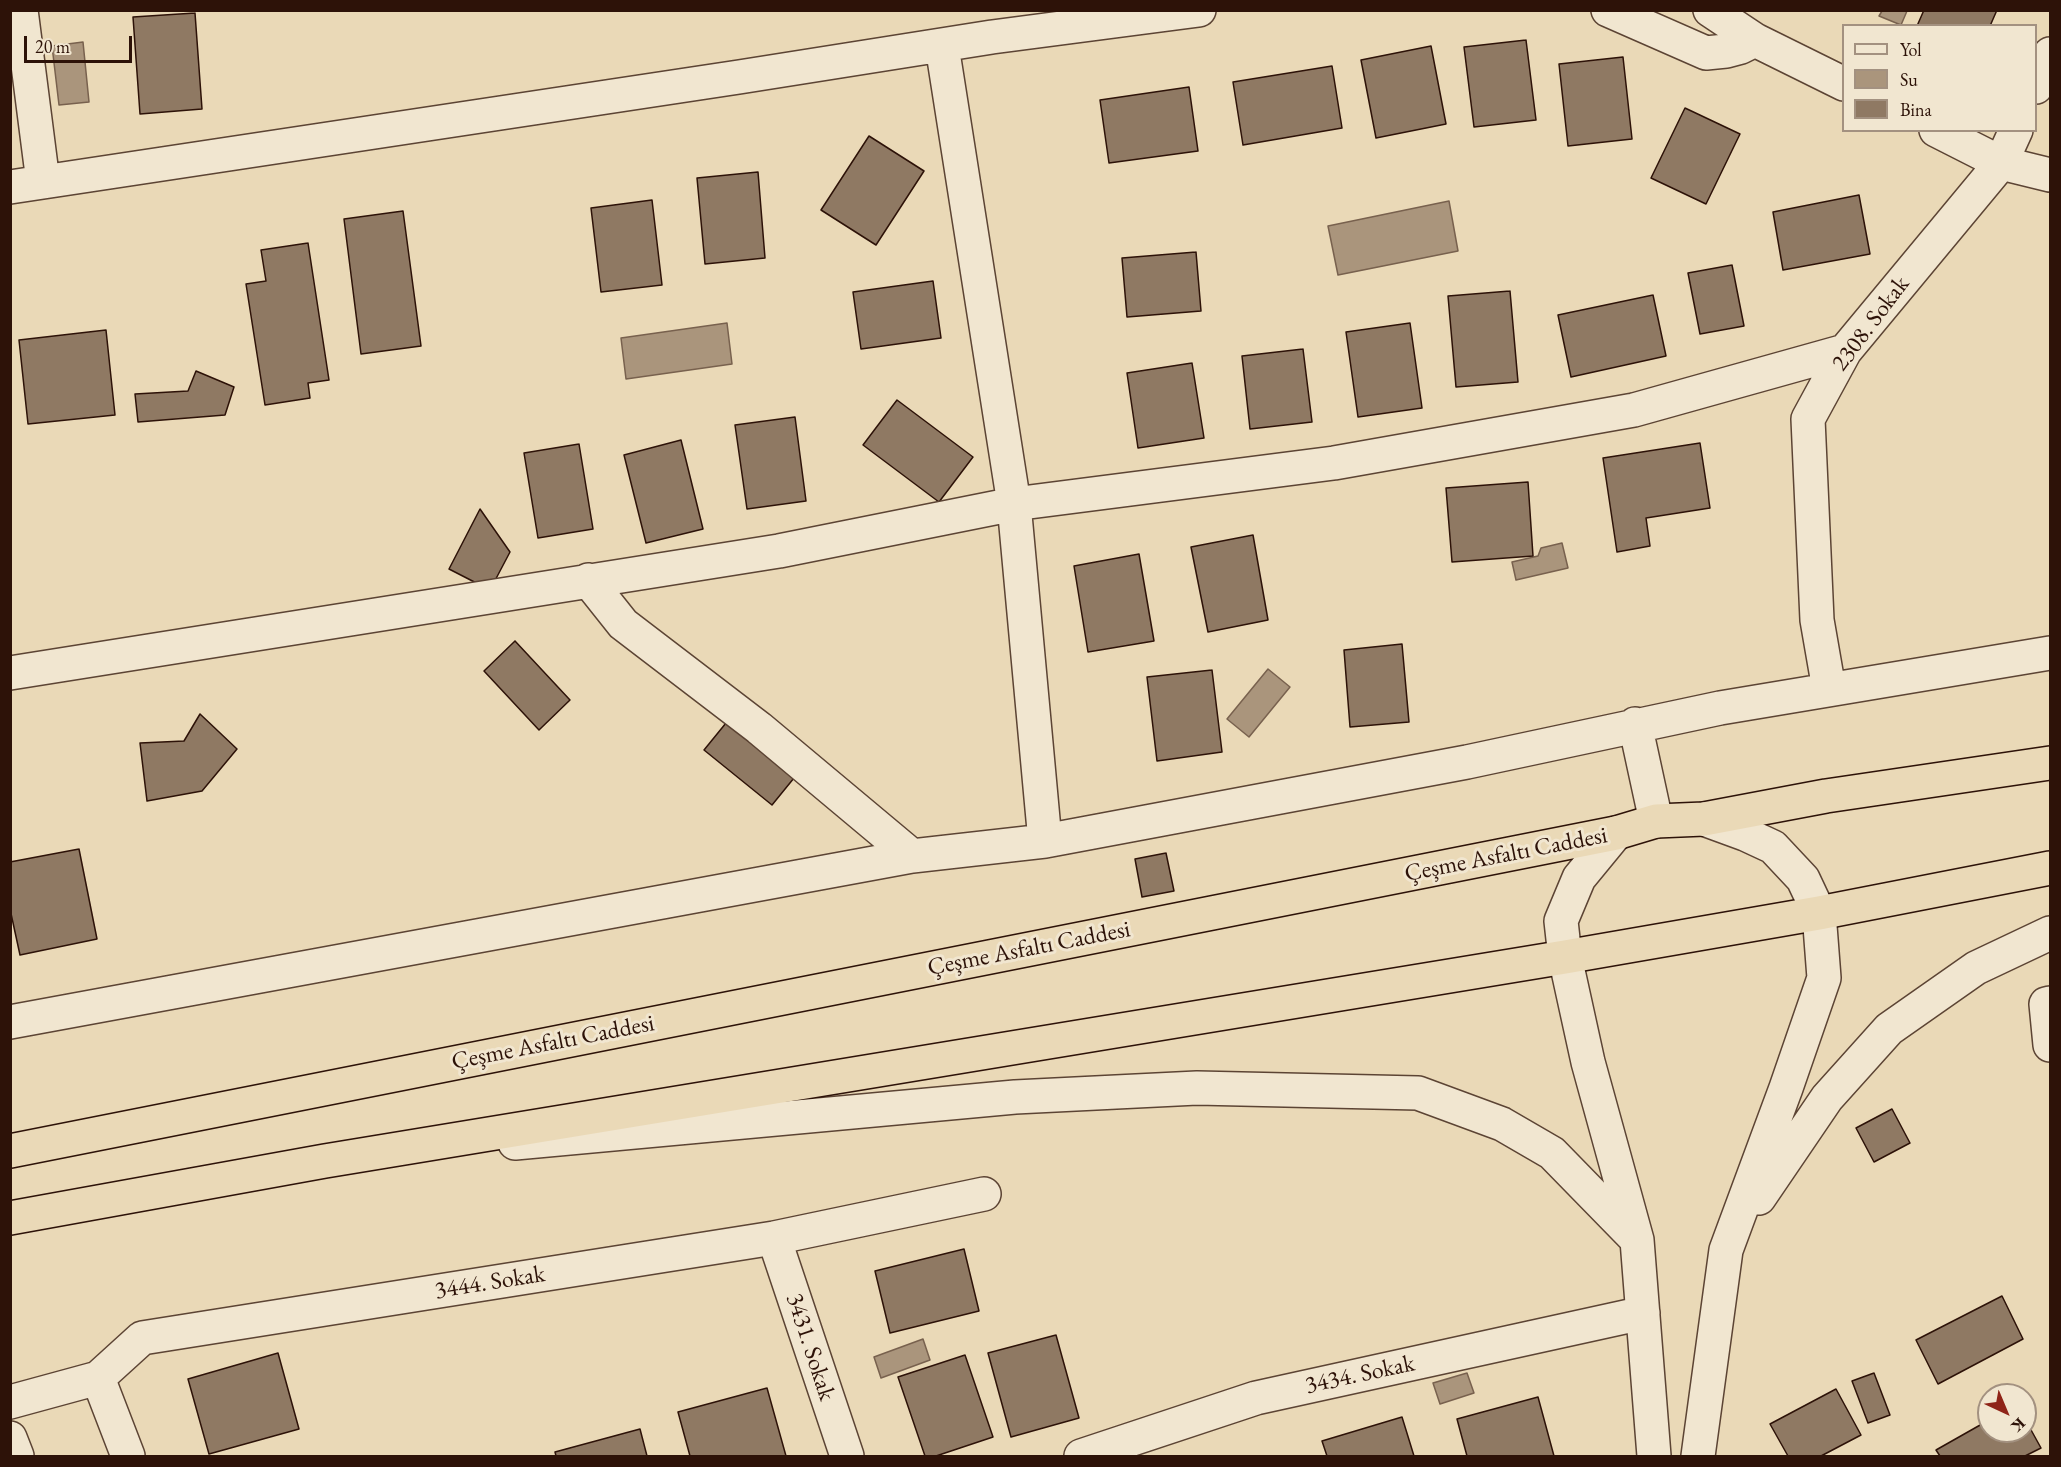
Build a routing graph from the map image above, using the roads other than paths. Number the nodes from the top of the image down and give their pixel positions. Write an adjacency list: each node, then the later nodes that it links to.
1 (21, 10): 15 (street)
2 (1199, 10): 5 (street)
3 (1608, 10): 6 (street)
4 (1710, 10): 6 (street)
5 (1000, 24): 7 (street)
6 (1755, 40): 9 (street)
7 (942, 46): 15 (street); 18 (street)
8 (2050, 54): 10 (street)
9 (1842, 83)
10 (2037, 85)
11 (1940, 132): 13 (street)
12 (2015, 132): 13 (street, 2308. Sokak)
13 (2001, 163): 14 (street); 17 (street, 2308. Sokak)
14 (2050, 175)
15 (43, 182): 16 (street)
16 (10, 187)
17 (1845, 351): 18 (street); 22 (street, 2308. Sokak)
18 (1014, 504): 19 (street); 28 (street)
19 (588, 580): 21 (street); 29 (street)
20 (2050, 653): 22 (street)
21 (10, 673)
22 (1829, 689): 23 (street)
23 (1635, 724): 26 (street); 28 (street)
24 (2050, 763): 25 (highway, Çeşme Asfaltı Caddesi)
25 (1704, 819): 26 (highway, Çeşme Asfaltı Caddesi); 31 (street)
26 (1656, 821): 27 (highway, Çeşme Asfaltı Caddesi)
27 (1616, 833): 33 (street); 37 (highway, Çeşme Asfaltı Caddesi)
28 (1045, 841): 29 (street)
29 (912, 856): 35 (street)
30 (2050, 868): 31 (highway)
31 (1819, 913): 33 (highway); 43 (street)
32 (2050, 933): 43 (street)
33 (1565, 957): 38 (highway); 42 (street)
34 (2050, 1003): 36 (street)
35 (10, 1022)
36 (2050, 1045)
37 (10, 1151)
38 (325, 1161): 40 (highway); 42 (street)
39 (984, 1194): 41 (street, 3444. Sokak)
40 (10, 1218)
41 (774, 1238): 45 (street, 3444. Sokak); 50 (street, 3431. Sokak)
42 (1637, 1240): 44 (street)
43 (1726, 1250): 53 (street)
44 (1643, 1313): 51 (street, 3434. Sokak); 52 (street)
45 (98, 1378): 46 (street, 3444. Sokak); 49 (street)
46 (10, 1402)
47 (10, 1438): 48 (street)
48 (17, 1456)
49 (128, 1456)
50 (847, 1456)
51 (1081, 1456)
52 (1654, 1456)
53 (1698, 1456)

